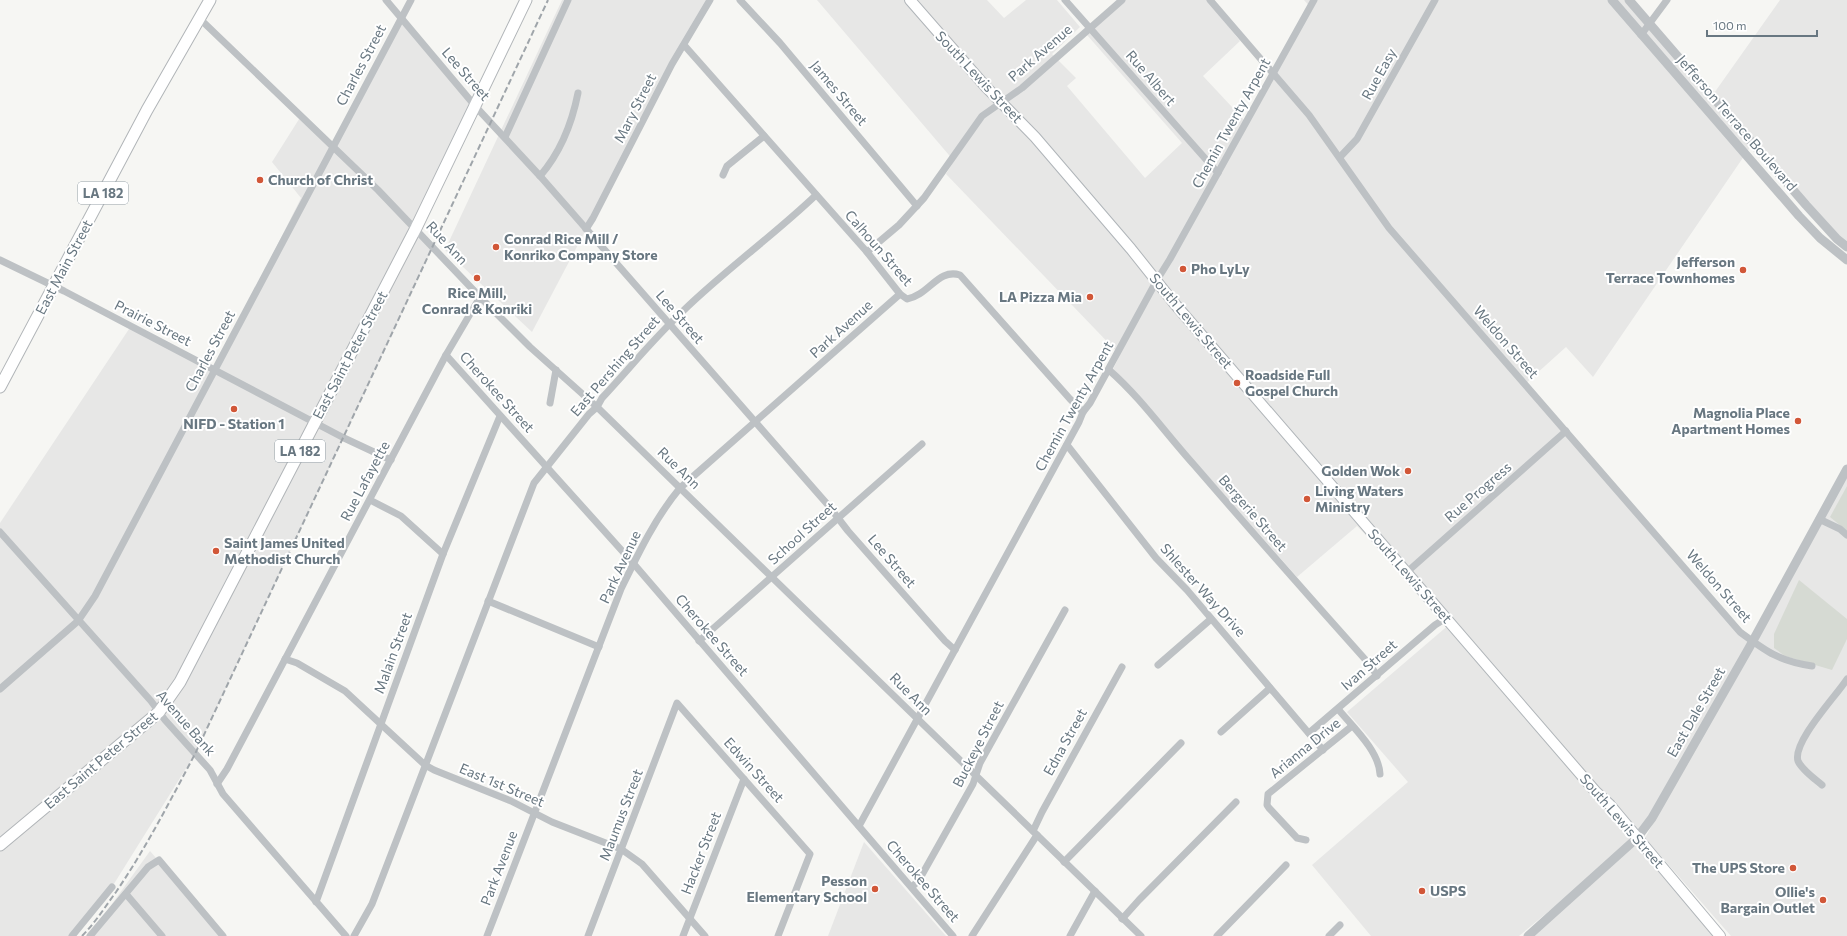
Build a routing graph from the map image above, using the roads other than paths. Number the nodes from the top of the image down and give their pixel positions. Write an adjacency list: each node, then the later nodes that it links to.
1 (210, 0): 17 (main road, East Main Street / LA 182)
2 (386, 0): 18 (street, Lee Street)
3 (411, 0): 18 (street, Charles Street)
4 (526, 0): 27 (main road, East Saint Peter Street / LA 182)
5 (568, 0): 30 (street)
6 (710, 0): 22 (street, Mary Street)
7 (740, 0): 39 (street, James Street)
8 (910, 0): 26 (main road, South Lewis Street)
9 (1065, 0): 20 (street, Rue Albert)
10 (1122, 0): 20 (street, Park Avenue)
11 (1210, 0): 23 (street, Weldon Street)
12 (1314, 0): 23 (street, Chemin Twenty Arpent)
13 (1435, 0): 32 (street, Rue Easy)
14 (1612, 0): 21 (street, Jefferson Terrace Boulevard)
15 (1629, 0): 19 (street, Jefferson Terrace Boulevard)
16 (1667, 0): 19 (street)
17 (199, 18): 31 (street, Rue Ann); 47 (main road, East Main Street / LA 182)
18 (401, 18): 27 (street, Lee Street); 31 (street, Charles Street)
19 (1649, 24): 21 (street); 25 (street, Jefferson Terrace Boulevard)
20 (1089, 28): 26 (street, Park Avenue); 33 (street, Rue Albert)
21 (1641, 35): 28 (street, Jefferson Terrace Boulevard)
22 (684, 45): 29 (street, Calhoun Street); 41 (street, Mary Street)
23 (1273, 73): 32 (street, Weldon Street); 33 (street, Chemin Twenty Arpent)
24 (578, 93): 36 (street)
25 (1717, 101): 28 (street); 34 (street, Jefferson Terrace Boulevard)
26 (1001, 102): 39 (street, Park Avenue); 46 (main road, South Lewis Street)
27 (476, 106): 30 (street, Lee Street); 40 (main road, East Saint Peter Street / LA 182)
28 (1707, 109): 37 (street, Jefferson Terrace Boulevard)
29 (764, 136): 35 (street); 38 (street, Calhoun Street)
30 (504, 137): 36 (street, Lee Street)
31 (333, 146): 40 (street, Rue Ann); 52 (street, Charles Street)
32 (1340, 157): 62 (street, Weldon Street)
33 (1218, 173): 46 (street, Chemin Twenty Arpent)
34 (1780, 174): 37 (street); 42 (street, Jefferson Terrace Boulevard)
35 (723, 175)
36 (540, 176): 41 (street, Lee Street)
37 (1771, 183): 45 (street, Jefferson Terrace Boulevard)
38 (816, 196): 43 (street, Calhoun Street); 50 (street, East Pershing Street)
39 (917, 206): 43 (street, Park Avenue)
40 (416, 228): 49 (street, Rue Ann); 60 (main road, East Saint Peter Street / LA 182)
41 (586, 229): 50 (street, Lee Street)
42 (1847, 247)
43 (867, 252): 48 (street, Calhoun Street)
44 (0, 260): 47 (street, Prairie Street)
45 (1847, 260)
46 (1157, 280): 54 (street, Chemin Twenty Arpent); 76 (main road, South Lewis Street)
47 (53, 286): 52 (street, Prairie Street); 55 (main road, East Main Street / LA 182)
48 (900, 294): 58 (street, Calhoun Street); 61 (street, Park Avenue)
49 (480, 297): 51 (street, Rue Lafayette); 53 (street, Rue Ann)
50 (669, 324): 57 (street, East Pershing Street); 61 (street, Lee Street)
51 (446, 355): 59 (street, Cherokee Street); 65 (street, Rue Lafayette)
52 (215, 370): 60 (street, Prairie Street); 82 (street, Charles Street)
53 (556, 370): 56 (street); 57 (street, Rue Ann)
54 (1108, 370): 58 (street, Chemin Twenty Arpent); 91 (street, Bergerie Street)
55 (0, 388)
56 (550, 403)
57 (597, 407): 66 (street, East Pershing Street); 68 (street, Rue Ann)
58 (1083, 412): 64 (street, Chemin Twenty Arpent)
59 (500, 416): 66 (street, Cherokee Street); 74 (street, Malain Street)
60 (315, 422): 65 (street, Prairie Street); 97 (main road, East Saint Peter Street / LA 182)
61 (755, 422): 68 (street, Park Avenue); 70 (street, Lee Street)
62 (1566, 432): 76 (street, Rue Progress); 84 (street, Weldon Street)
63 (922, 444): 70 (street, School Street)
64 (1067, 445): 81 (street, Shlester Way Drive); 86 (street, Chemin Twenty Arpent)
65 (391, 460): 69 (street, Rue Lafayette)
66 (547, 465): 75 (street, Cherokee Street); 78 (street, East Pershing Street)
67 (1847, 469): 71 (street, East Dale Street)
68 (680, 488): 75 (street, Park Avenue); 77 (street, Rue Ann)
69 (370, 500): 74 (street); 87 (street, Rue Lafayette)
70 (838, 518): 77 (street, School Street); 86 (street, Lee Street)
71 (1819, 519): 73 (street); 84 (street, East Dale Street)
72 (0, 532): 82 (street, Avenue Bank)
73 (1847, 535)
74 (443, 554): 99 (street, Malain Street)
75 (633, 563): 83 (street, Cherokee Street); 85 (street, Park Avenue)
76 (1407, 572): 80 (main road, South Lewis Street)
77 (772, 577): 83 (street, School Street); 98 (street, Rue Ann)
78 (488, 601): 85 (street); 105 (street, East Pershing Street)
79 (1065, 610): 107 (street, Buckeye Street)
80 (1446, 618): 91 (street, Ivan Street); 115 (main road, South Lewis Street)
81 (1211, 619): 88 (street); 93 (street, Shlester Way Drive)
82 (78, 621): 94 (street, Charles Street); 97 (street, Avenue Bank)
83 (699, 641): 113 (street, Cherokee Street)
84 (1752, 641): 89 (street, Weldon Street); 115 (street, East Dale Street)
85 (599, 647): 112 (street, Park Avenue)
86 (955, 650): 98 (street, Chemin Twenty Arpent)
87 (285, 659): 99 (street, East 1st Street); 109 (street, Rue Lafayette)
88 (1158, 665)
89 (1812, 666)
90 (1122, 667): 114 (street, Edna Street)
91 (1377, 676): 96 (street, Ivan Street)
92 (1847, 679): 110 (street)
93 (1270, 688): 101 (street); 102 (street, Shlester Way Drive)
94 (0, 689)
95 (677, 703): 108 (street, Edwin Street); 118 (street, Maumus Street)
96 (1338, 709): 100 (street); 102 (street, Ivan Street)
97 (159, 712): 109 (street, Avenue Bank); 117 (main road, East Saint Peter Street / LA 182)
98 (918, 719): 107 (street, Rue Ann); 113 (street, Chemin Twenty Arpent)
99 (382, 723): 105 (street, East 1st Street); 125 (street, Malain Street)
100 (1352, 726): 104 (street, Arianna Drive); 106 (street)
101 (1221, 732)
102 (1309, 733): 104 (street, Shlester Way Drive)
103 (1181, 743): 119 (street)
104 (1323, 750): 116 (street, Arianna Drive)
105 (425, 765): 112 (street, East 1st Street); 134 (street, East Pershing Street)
106 (1380, 774)
107 (976, 775): 114 (street, Rue Ann); 121 (street, Buckeye Street)
108 (744, 779): 126 (street, Hacker Street); 139 (street, Edwin Street)
109 (217, 784): 125 (street, Avenue Bank)
110 (1822, 785)
111 (1236, 802): 127 (street)
112 (534, 812): 118 (street, East 1st Street); 135 (street, Park Avenue)
113 (859, 826): 121 (street, Cherokee Street)
114 (1035, 833): 119 (street, Rue Ann); 141 (street, Edna Street)
115 (1637, 838): 146 (street, East Dale Street); 147 (main road, South Lewis Street)
116 (1306, 840)
117 (0, 845)
118 (621, 849): 126 (street, East 1st Street); 136 (street, Maumus Street)
119 (1064, 862): 123 (street, Rue Ann)
120 (1286, 865): 144 (street)
121 (912, 887): 140 (street, Cherokee Street)
122 (112, 888): 129 (street)
123 (1095, 891): 127 (street, Rue Ann); 142 (street)
124 (126, 894): 130 (street); 131 (street); 132 (street)
125 (316, 902): 133 (street, Avenue Bank)
126 (690, 918): 137 (street, Hacker Street); 138 (street, East 1st Street)
127 (1122, 919): 143 (street, Rue Ann)
128 (1340, 925): 145 (street)
129 (72, 936)
130 (90, 936)
131 (162, 936)
132 (223, 936)
133 (346, 936)
134 (354, 936)
135 (487, 936)
136 (588, 936)
137 (683, 936)
138 (705, 936)
139 (778, 936)
140 (953, 936)
141 (972, 936)
142 (1070, 936)
143 (1141, 936)
144 (1217, 936)
145 (1329, 936)
146 (1528, 936)
147 (1720, 936)

